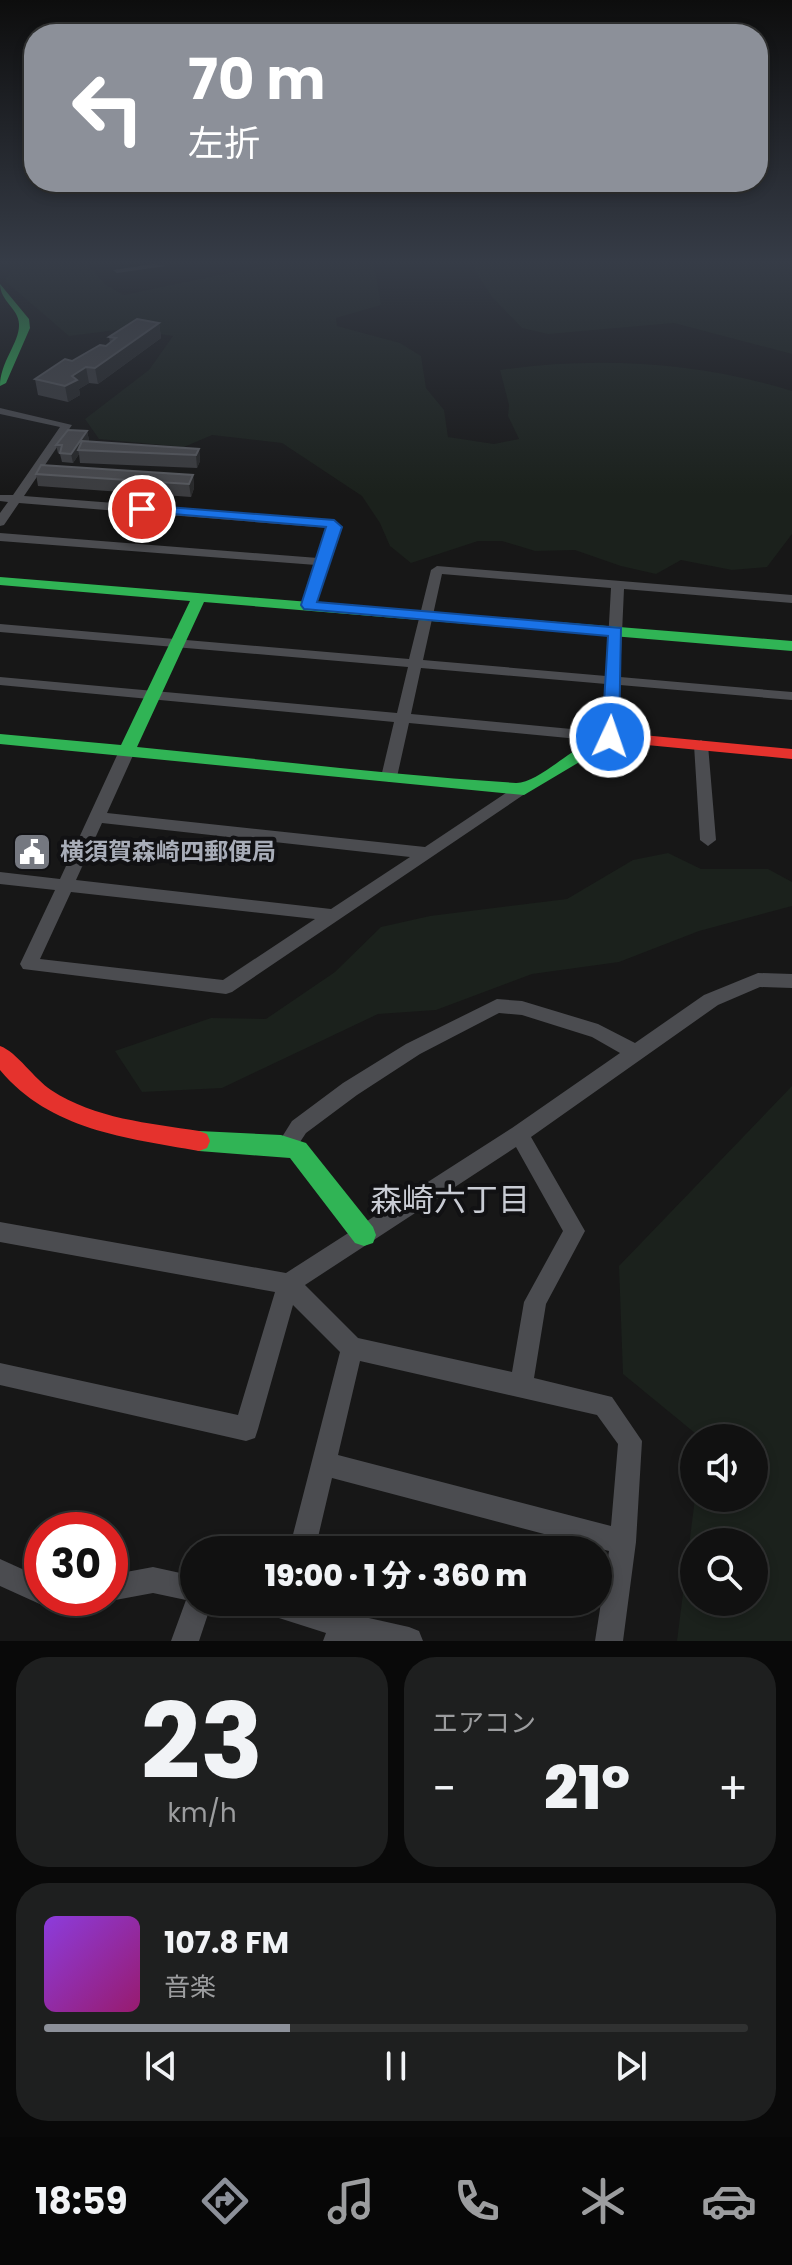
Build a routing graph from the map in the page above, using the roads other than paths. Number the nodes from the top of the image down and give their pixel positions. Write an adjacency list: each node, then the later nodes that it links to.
1 (19, 341): 2 (street)
2 (0, 382)
3 (0, 411): 5 (street)
4 (0, 498): 5 (street)
5 (17, 499): 6 (street); 8 (street)
6 (0, 522)
7 (0, 537): 8 (street)
8 (322, 562): 13 (street)
9 (0, 581): 11 (street)
10 (618, 585): 12 (street); 14 (street); 16 (street)
11 (199, 597): 13 (street); 17 (street)
12 (792, 599)
13 (309, 605): 14 (street)
14 (426, 616): 16 (street); 19 (street)
15 (0, 628): 17 (street)
16 (616, 632): 18 (street); 21 (street)
17 (177, 643): 19 (street); 22 (street)
18 (792, 646)
19 (414, 663): 21 (street); 24 (street)
20 (0, 681): 22 (street)
21 (613, 681): 23 (street); 25 (street)
22 (153, 695): 24 (street); 28 (street)
23 (792, 696)
24 (402, 717): 25 (street); 30 (street)
25 (610, 737): 27 (street); 31 (street)
26 (0, 739): 28 (street)
27 (701, 745): 29 (street); 33 (street)
28 (127, 751): 30 (street); 32 (street)
29 (792, 754)
30 (389, 777): 31 (street)
31 (524, 789): 34 (street)
32 (98, 817): 34 (street); 36 (street)
33 (708, 840)
34 (429, 853): 37 (street)
35 (0, 878): 36 (street)
36 (66, 884): 37 (street); 37 (street)
37 (333, 915)
38 (792, 981): 39 (street)
39 (634, 1052): 41 (street); 42 (street)
40 (0, 1055): 42 (street)
41 (519, 1134): 44 (street); 48 (street)
42 (287, 1145): 44 (street)
43 (0, 1232): 45 (street)
44 (364, 1235): 45 (street)
45 (288, 1284): 46 (street); 47 (street)
46 (352, 1348): 48 (street); 49 (street)
47 (0, 1374)
48 (521, 1386): 51 (street)
49 (324, 1464): 50 (street); 51 (street)
50 (306, 1536)
51 (623, 1542): 61 (street)
52 (0, 1572): 53 (street)
53 (24, 1583)
54 (128, 1585): 55 (street)
55 (180, 1586)
56 (194, 1616): 59 (street)
57 (306, 1616): 58 (street)
58 (339, 1633): 60 (street)
59 (185, 1641)
60 (409, 1641)
61 (609, 1641)

